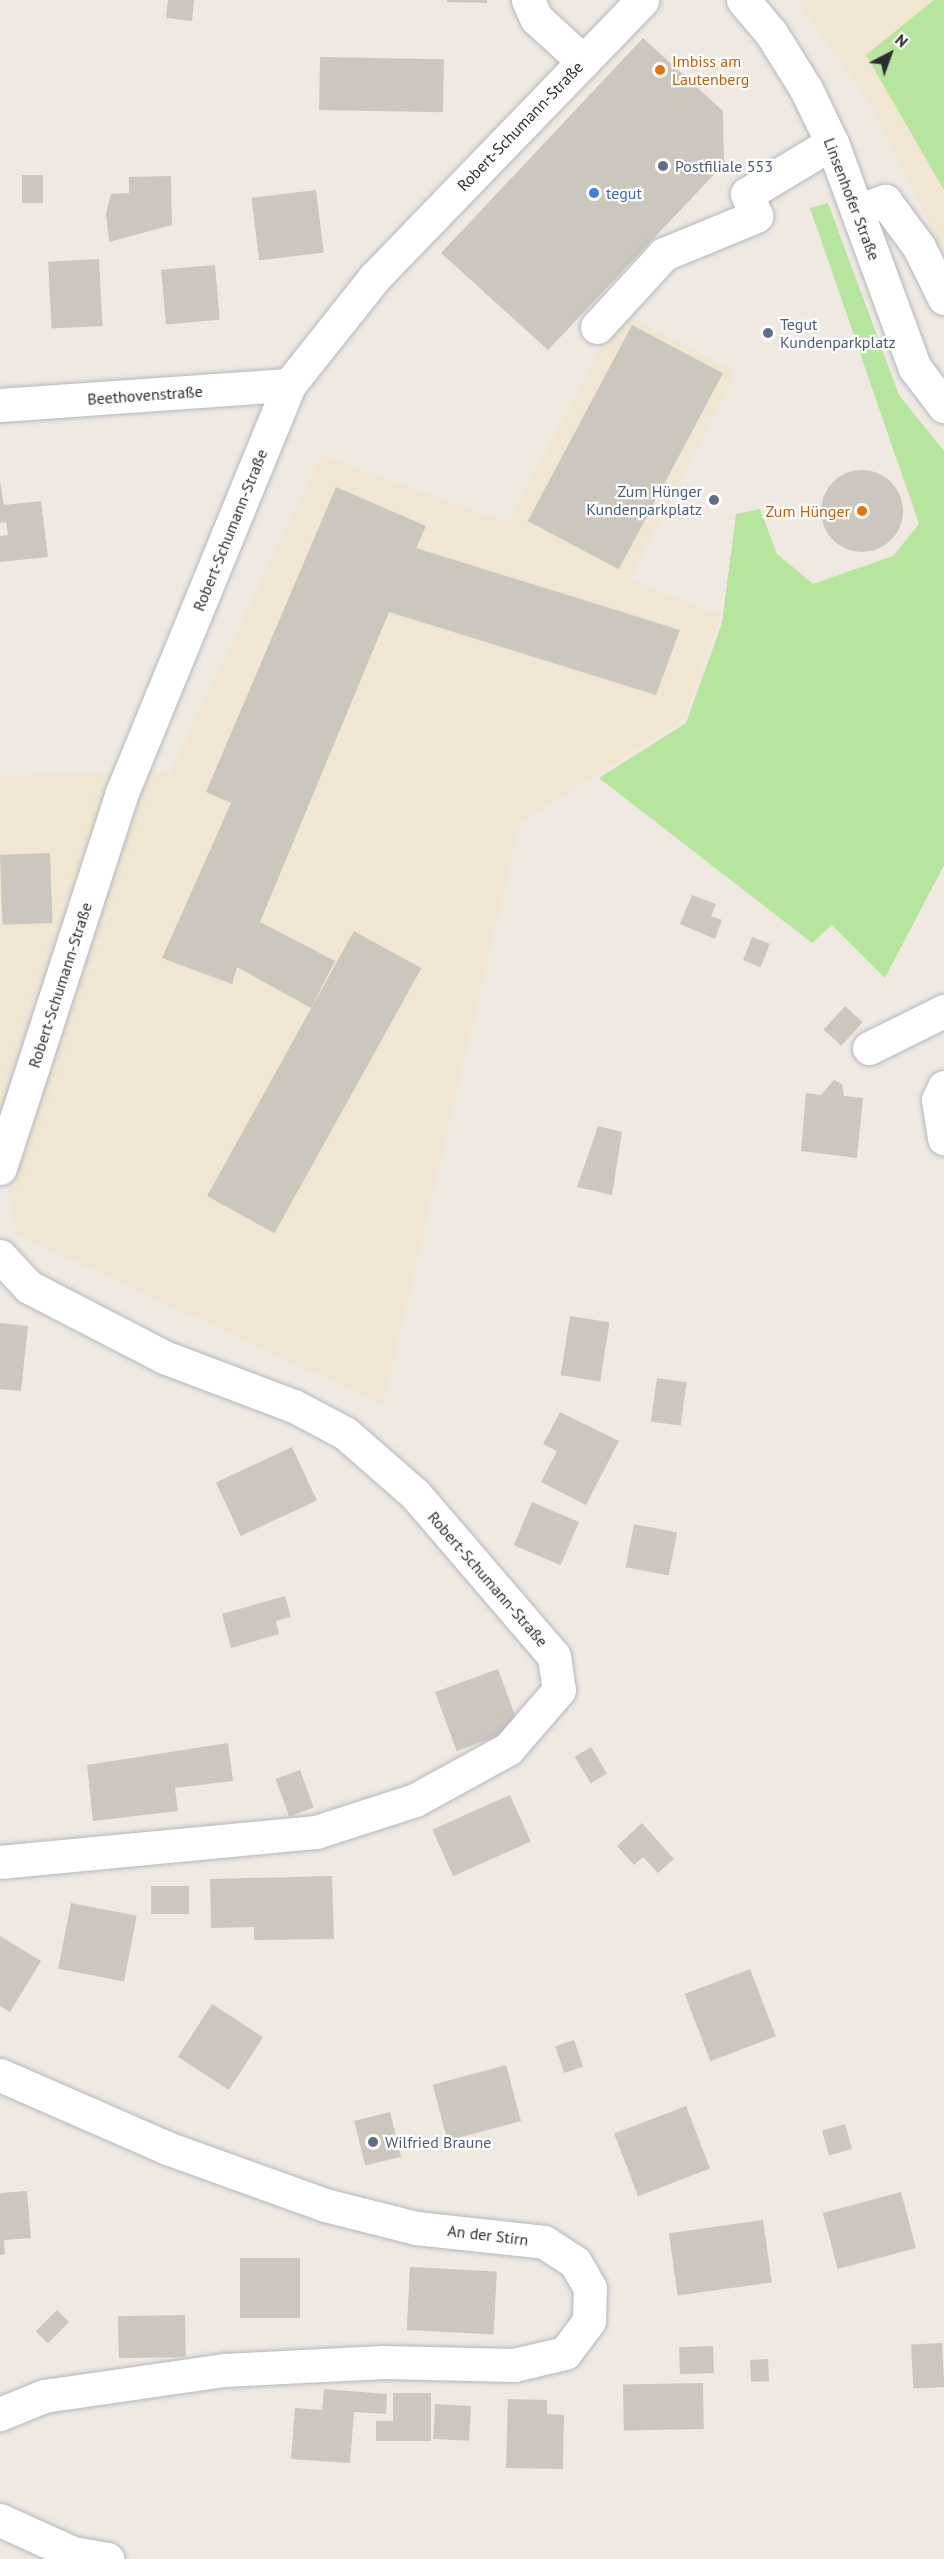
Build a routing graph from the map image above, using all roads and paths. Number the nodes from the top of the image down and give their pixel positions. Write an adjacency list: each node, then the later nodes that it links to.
1 (528, 0): 4 (street)
2 (642, 0): 4 (street, Robert-Schumann-Straße)
3 (743, 0): 5 (street, Linsenhofer Straße)
4 (583, 61): 9 (street, Robert-Schumann-Straße)
5 (832, 143): 6 (street, Linsenhofer Straße); 8 (street)
6 (857, 211): 7 (street); 11 (street, Linsenhofer Straße)
7 (944, 298)
8 (597, 327)
9 (289, 385): 10 (street, Beethovenstraße); 16 (street, Robert-Schumann-Straße)
10 (0, 405)
11 (944, 406)
12 (944, 1011): 13 (street)
13 (869, 1048)
14 (944, 1087): 15 (street)
15 (944, 1139)
16 (0, 1167)
17 (0, 1256): 18 (street, Robert-Schumann-Straße)
18 (0, 1862)
19 (0, 2075): 20 (street, An der Stirn)
20 (0, 2414)
21 (0, 2520): 22 (street)
22 (107, 2559)

